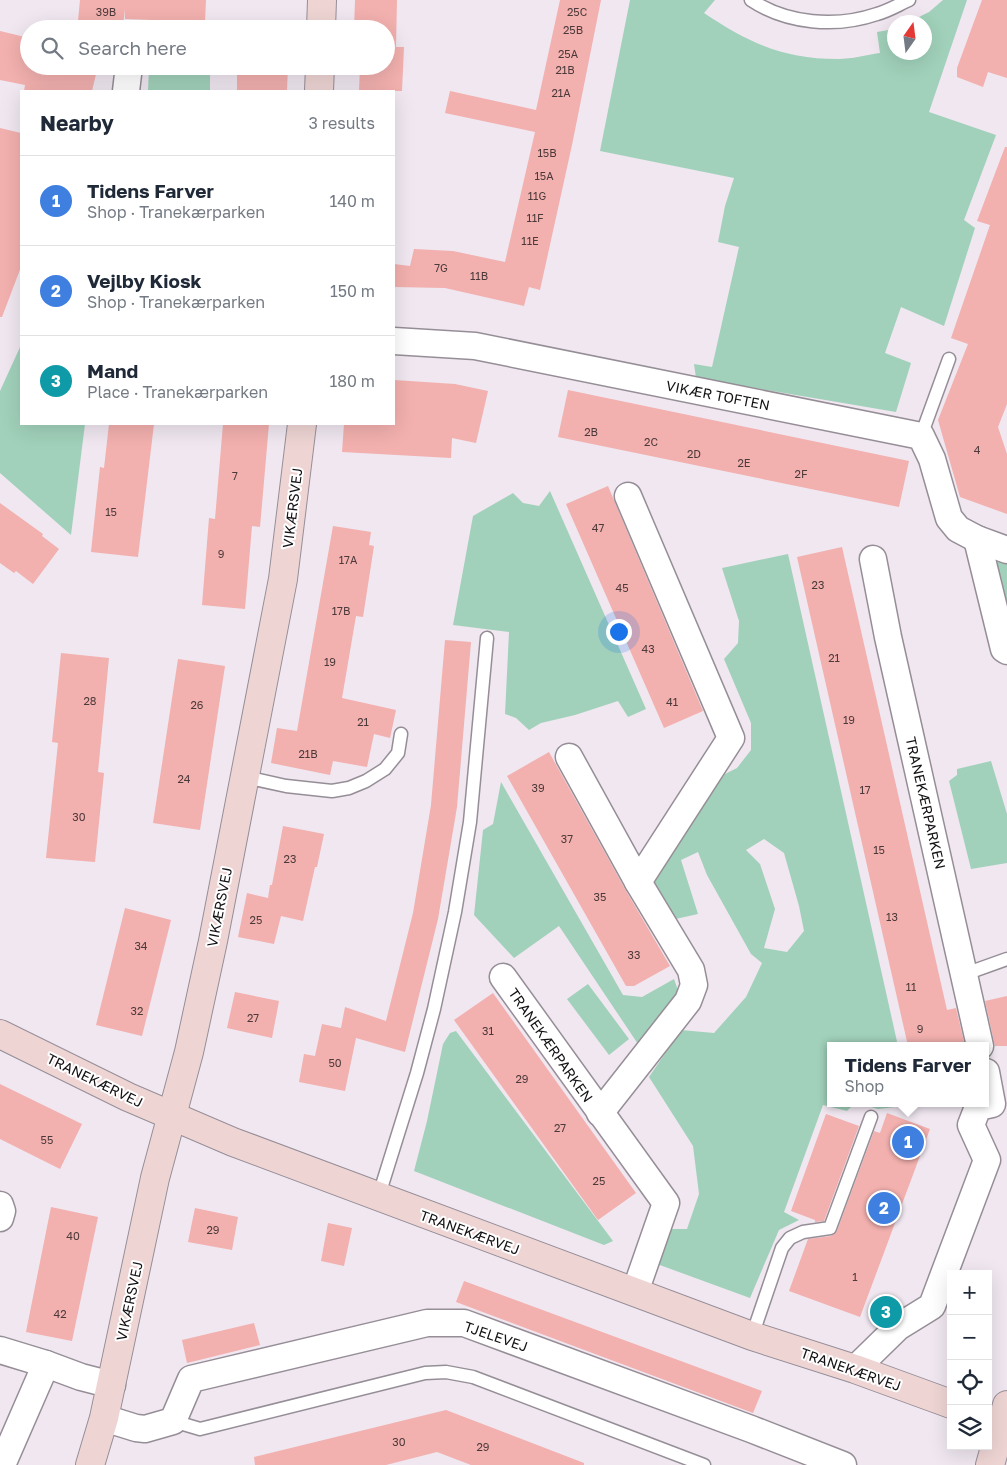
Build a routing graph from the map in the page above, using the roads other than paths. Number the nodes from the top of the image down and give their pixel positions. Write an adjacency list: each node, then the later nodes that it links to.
1 (322, 0): 4 (street)
2 (751, 0): 3 (lane)
3 (909, 0)
4 (321, 20)
5 (128, 75): 7 (street)
6 (320, 75): 8 (street)
7 (126, 90)
8 (319, 90)
9 (395, 340): 12 (street, VIKÆR TOFTEN)
10 (949, 359): 12 (lane)
11 (302, 425): 21 (street, VIKÆRSVEJ)
12 (921, 436): 14 (street)
13 (628, 496): 22 (street)
14 (976, 539): 15 (street); 18 (street)
15 (1007, 550)
16 (873, 559): 24 (street, TRANEKÆRPARKEN)
17 (487, 638): 34 (lane)
18 (1007, 651)
19 (402, 734): 21 (lane)
20 (569, 757): 22 (street, TRANEKÆRPARKEN)
21 (245, 777): 32 (street, VIKÆRSVEJ)
22 (638, 882): 31 (street, TRANEKÆRPARKEN)
23 (1007, 958): 24 (lane)
24 (964, 974): 27 (street, TRANEKÆRPARKEN)
25 (503, 977): 31 (street, TRANEKÆRPARKEN)
26 (0, 1034): 32 (street, TRANEKÆRVEJ)
27 (979, 1042)
28 (989, 1088): 29 (street)
29 (989, 1105)
30 (978, 1107): 41 (street)
31 (600, 1113): 37 (street, TRANEKÆRPARKEN)
32 (172, 1116): 34 (street, TRANEKÆRVEJ); 42 (street, VIKÆRSVEJ)
33 (872, 1117): 38 (lane)
34 (378, 1198): 37 (street, TRANEKÆRVEJ)
35 (0, 1205): 36 (street)
36 (0, 1218)
37 (635, 1292): 38 (street, TRANEKÆRVEJ)
38 (752, 1336): 41 (street, TRANEKÆRVEJ)
39 (0, 1350): 40 (street)
40 (46, 1364): 42 (street); 47 (street)
41 (855, 1369): 43 (street, TRANEKÆRVEJ)
42 (112, 1385): 44 (street, VIKÆRSVEJ)
43 (947, 1403)
44 (104, 1418): 46 (street); 48 (street, VIKÆRSVEJ)
45 (1001, 1418): 51 (street)
46 (173, 1422): 49 (lane); 50 (street, TJELEVEJ)
47 (2, 1465)
48 (90, 1465)
49 (704, 1465)
50 (843, 1465)
51 (990, 1465)

